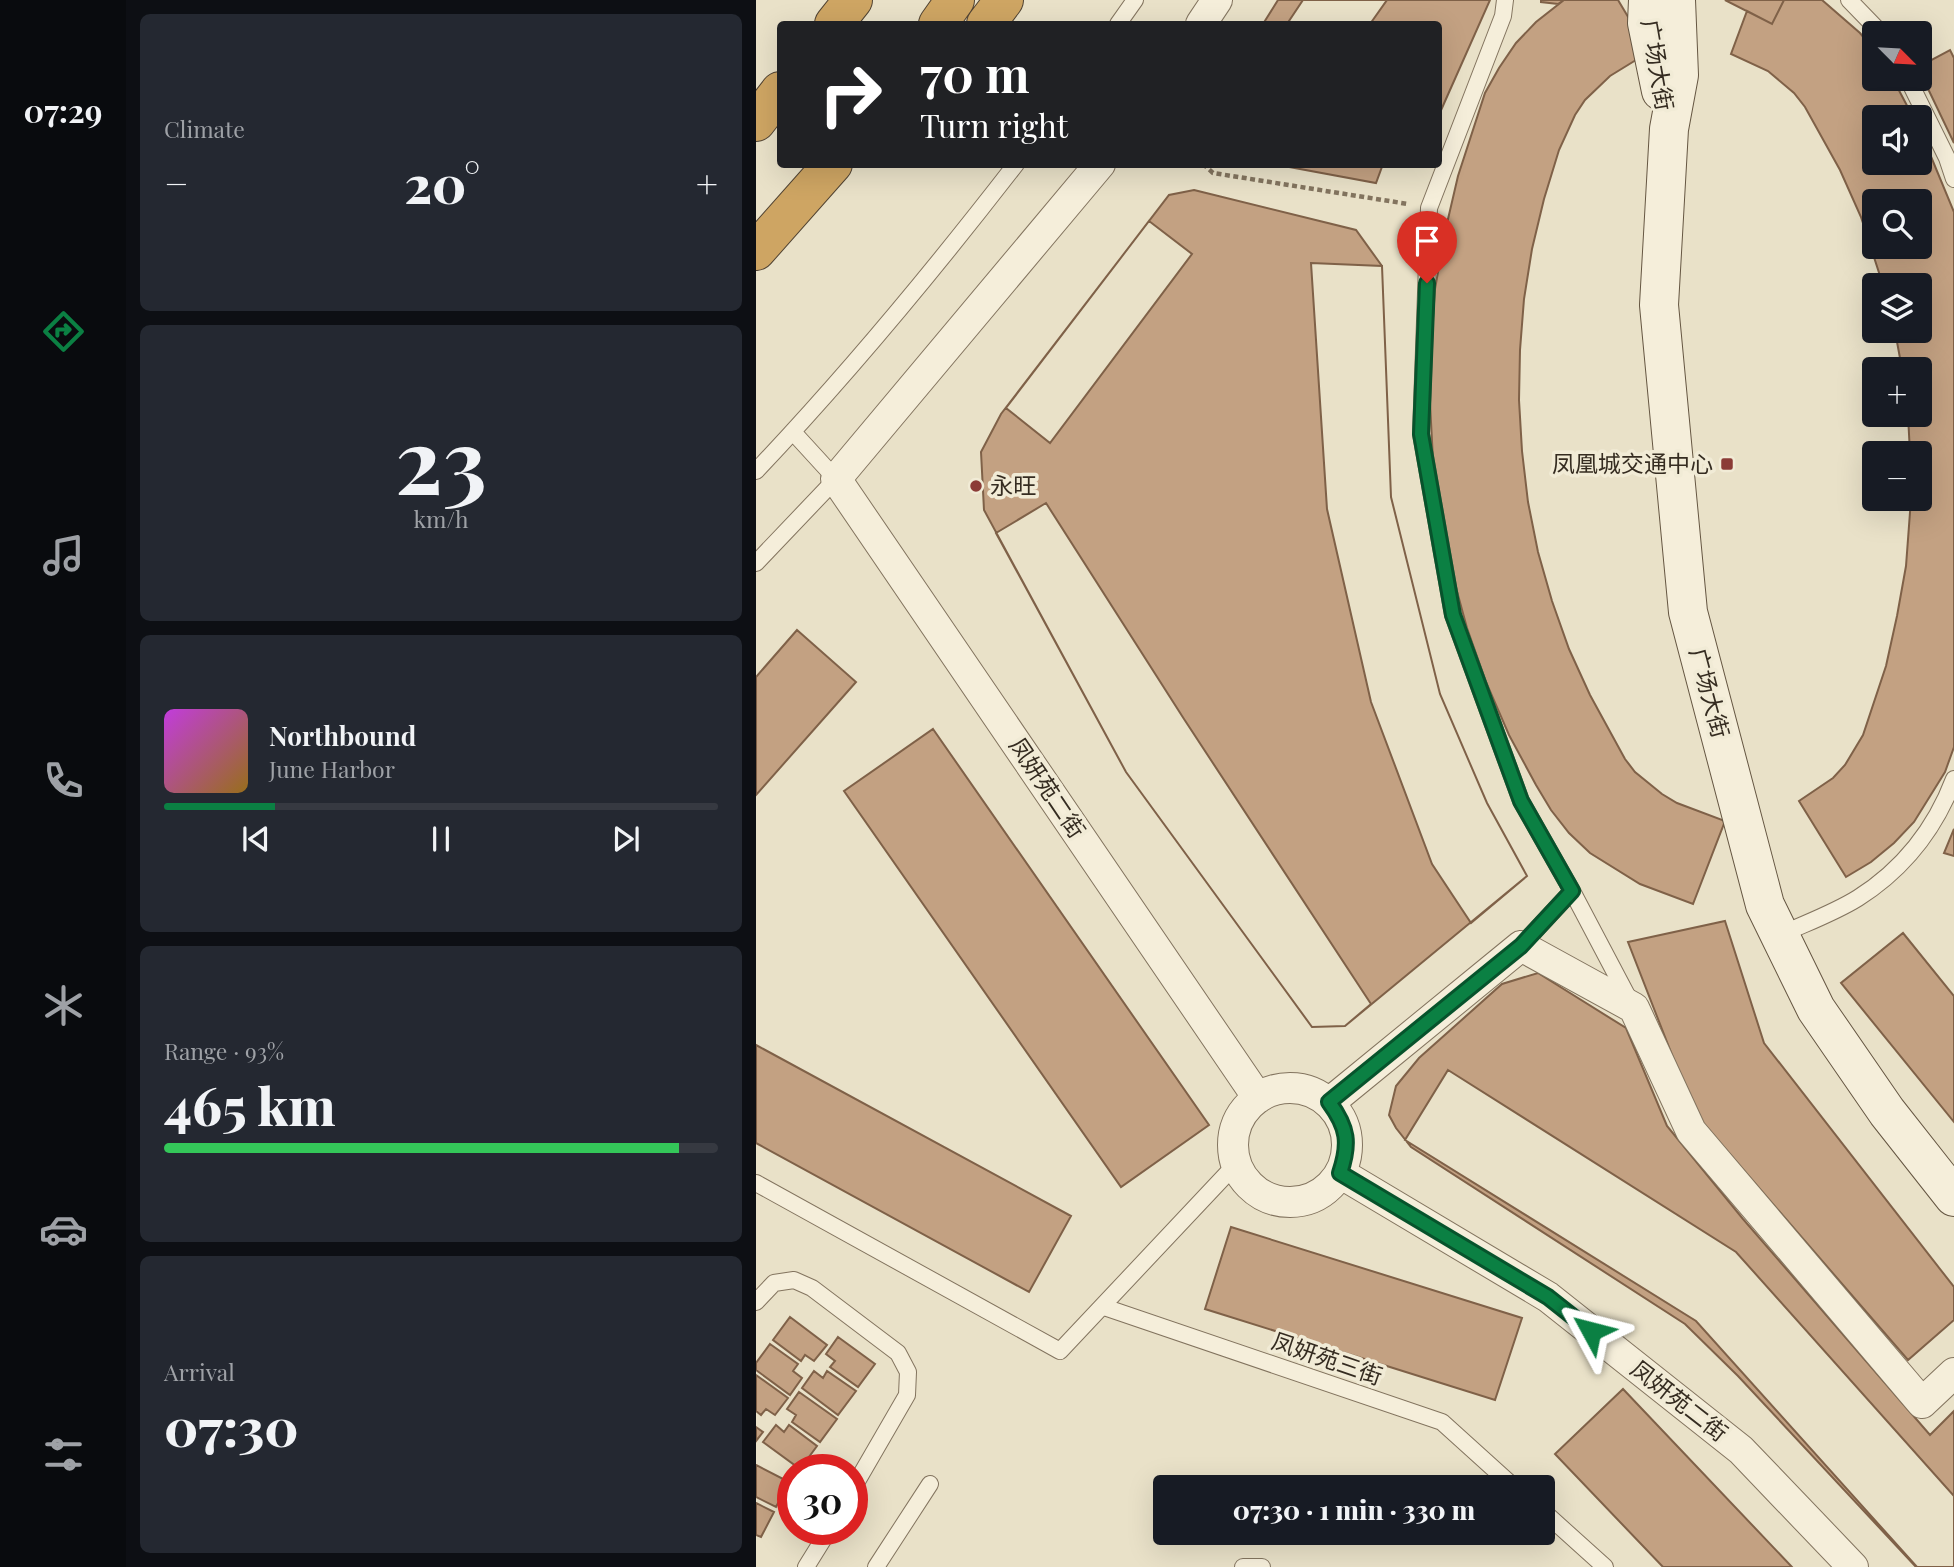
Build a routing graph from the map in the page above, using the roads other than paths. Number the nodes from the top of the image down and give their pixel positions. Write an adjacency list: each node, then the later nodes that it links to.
1 (843, 0): 11 (highway)
2 (853, 0): 12 (highway)
3 (956, 0): 13 (highway)
4 (1004, 0): 14 (highway)
5 (1135, 0): 15 (lane)
6 (1217, 0): 16 (street)
7 (1506, 0): 32 (lane)
8 (1648, 0): 21 (street, 广场大街)
9 (1676, 0): 21 (street, 广场大街)
10 (1849, 0): 17 (lane)
11 (834, 21)
12 (836, 21)
13 (940, 21)
14 (988, 21)
15 (1120, 21)
16 (1203, 21)
17 (1869, 21)
18 (1914, 91): 25 (lane)
19 (777, 95): 20 (highway)
20 (756, 122)
21 (1669, 129): 33 (street, 广场大街)
22 (831, 168): 26 (highway)
23 (1013, 168): 27 (lane)
24 (1097, 168): 29 (street)
25 (1954, 179)
26 (756, 251)
27 (793, 432): 28 (lane); 29 (lane)
28 (756, 471)
29 (836, 479): 30 (lane); 36 (street, 凤妍苑二街)
30 (756, 563)
31 (1954, 779): 33 (lane)
32 (1572, 891): 34 (lane); 35 (lane)
33 (1780, 935): 41 (street, 广场大街)
34 (1521, 946): 35 (street); 37 (street)
35 (1634, 1008): 44 (street)
36 (1258, 1098): 37 (street); 38 (street)
37 (1329, 1102): 39 (street)
38 (1236, 1164): 39 (street); 43 (lane)
39 (1340, 1173): 55 (street, 凤妍苑二街)
40 (756, 1183): 43 (lane)
41 (1954, 1197)
42 (756, 1303): 45 (lane)
43 (1104, 1307): 46 (lane, 凤妍苑三街)
44 (1954, 1373)
45 (868, 1462)
46 (1501, 1475)
47 (930, 1484): 51 (lane)
48 (1555, 1523): 54 (lane)
49 (819, 1545): 50 (lane)
50 (806, 1567)
51 (876, 1567)
52 (1243, 1567): 53 (lane)
53 (1262, 1567)
54 (1605, 1567)
55 (1853, 1567)

